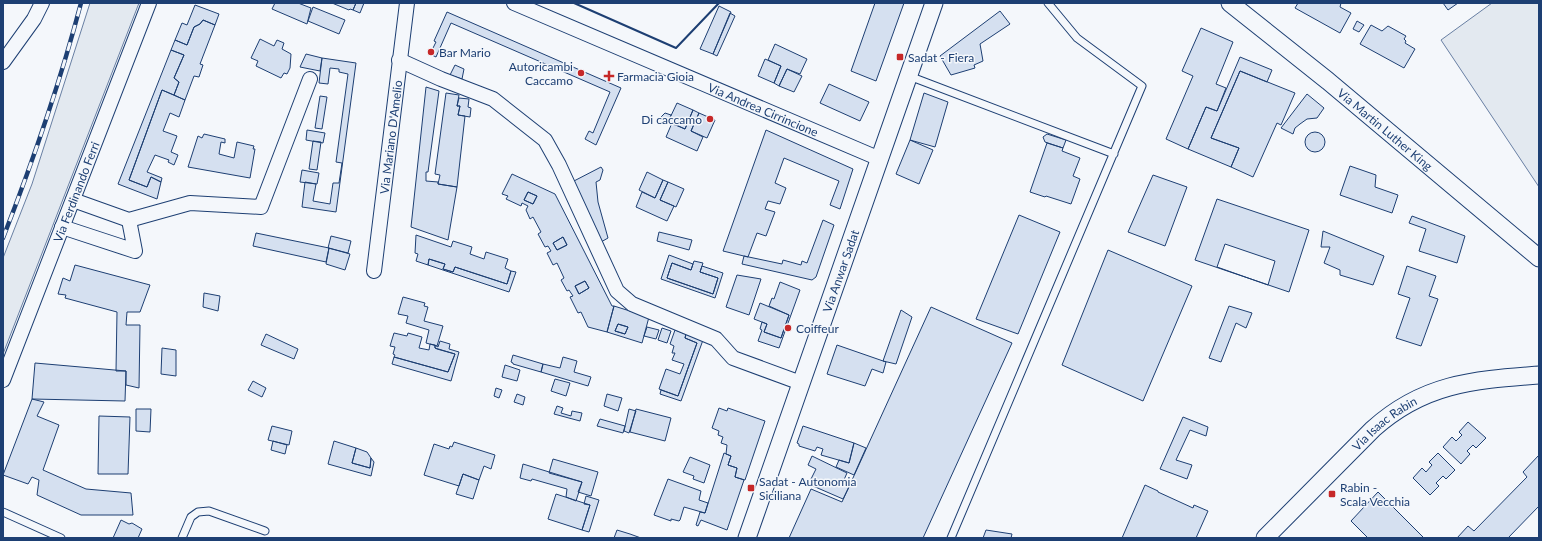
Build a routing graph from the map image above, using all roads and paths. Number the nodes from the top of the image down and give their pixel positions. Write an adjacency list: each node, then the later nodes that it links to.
1 (42, 3): 10 (street)
2 (149, 3): 15 (street, Via Ferdinando Ferri)
3 (407, 3): 9 (street, Via Mariano D'Amelio)
4 (514, 3): 14 (street, Via Andrea Cirrincione)
5 (934, 3): 11 (street, Via Anwar Sadat)
6 (1048, 3): 13 (lane)
7 (1230, 3): 8 (street, Via Martin Luther King)
8 (1248, 11): 18 (street, Via Martin Luther King)
9 (399, 60): 19 (street, Via Mariano D'Amelio); 22 (street)
10 (3, 62)
11 (909, 76): 13 (lane); 14 (street, Via Anwar Sadat)
12 (310, 79): 16 (street)
13 (1114, 154): 28 (lane)
14 (880, 159): 22 (street, Via Anwar Sadat)
15 (72, 200): 16 (street); 17 (street, Via Ferdinando Ferri)
16 (129, 220): 17 (street)
17 (62, 227): 21 (street, Via Ferdinando Ferri)
18 (1539, 258)
19 (374, 271)
20 (1539, 375): 29 (street, Via Isaac Rabin)
21 (3, 380)
22 (801, 383): 27 (street, Via Anwar Sadat)
23 (3, 512): 25 (lane)
24 (265, 531): 26 (lane)
25 (61, 538)
26 (182, 538)
27 (747, 538)
28 (951, 538)
29 (1265, 538)

